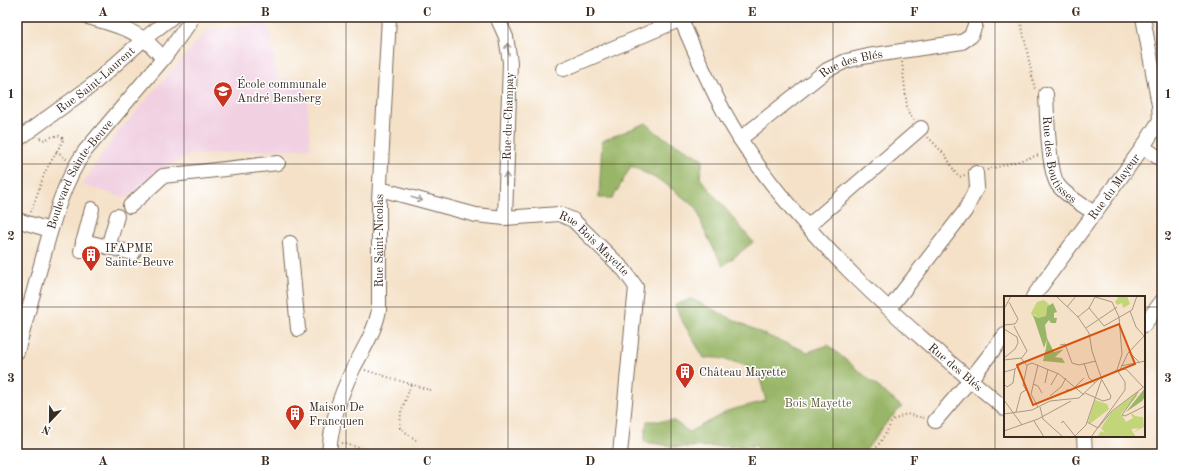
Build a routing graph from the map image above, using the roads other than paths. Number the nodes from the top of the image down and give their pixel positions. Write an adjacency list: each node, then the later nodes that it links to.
1 (88, 17): 9 (street)
2 (172, 17): 9 (street, Rue Saint-Laurent)
3 (389, 17): 20 (street, Rue Saint-Nicolas)
4 (497, 17): 25 (street, Rue du Champay, one-way to 4)
5 (1143, 17): 16 (street, Rue du Mayeur)
6 (683, 18): 11 (street, Rue des Blés); 14 (street, Rue des Blés)
7 (189, 19): 10 (street, Boulevard Sainte-Beuve)
8 (975, 25): 14 (street, Rue des Blés)
9 (144, 39): 10 (street); 15 (street, Rue Saint-Laurent)
10 (163, 59): 28 (street, Boulevard Sainte-Beuve)
11 (564, 69)
12 (1046, 94): 23 (street, Rue des Boutisses)
13 (921, 128): 27 (street)
14 (740, 139): 27 (street, Rue des Blés)
15 (17, 140)
16 (1143, 147): 17 (street); 23 (street, Rue du Mayeur)
17 (1162, 160)
18 (278, 163): 21 (street)
19 (976, 173): 34 (street)
20 (380, 189): 25 (street, Rue Bois Mayette, one-way to 25); 43 (street, Rue Saint-Nicolas)
21 (130, 206)
22 (92, 209): 30 (street)
23 (1094, 213): 32 (street, Rue du Mayeur)
24 (117, 216): 30 (street)
25 (505, 218): 44 (street, Rue Bois Mayette)
26 (23, 221): 28 (street)
27 (807, 227): 34 (street, Rue des Blés)
28 (50, 230): 38 (street, Boulevard Sainte-Beuve)
29 (290, 243): 36 (street)
30 (108, 246): 31 (street)
31 (133, 253)
32 (1034, 296)
33 (1162, 301): 35 (street)
34 (890, 308): 39 (street, Rue des Blés)
35 (1145, 324)
36 (298, 329)
37 (1004, 335): 39 (street)
38 (17, 352)
39 (970, 380): 40 (street, Rue des Blés); 41 (street)
40 (1004, 408)
41 (935, 421)
42 (1084, 437): 45 (street)
43 (329, 448)
44 (620, 454)
45 (1085, 454)

